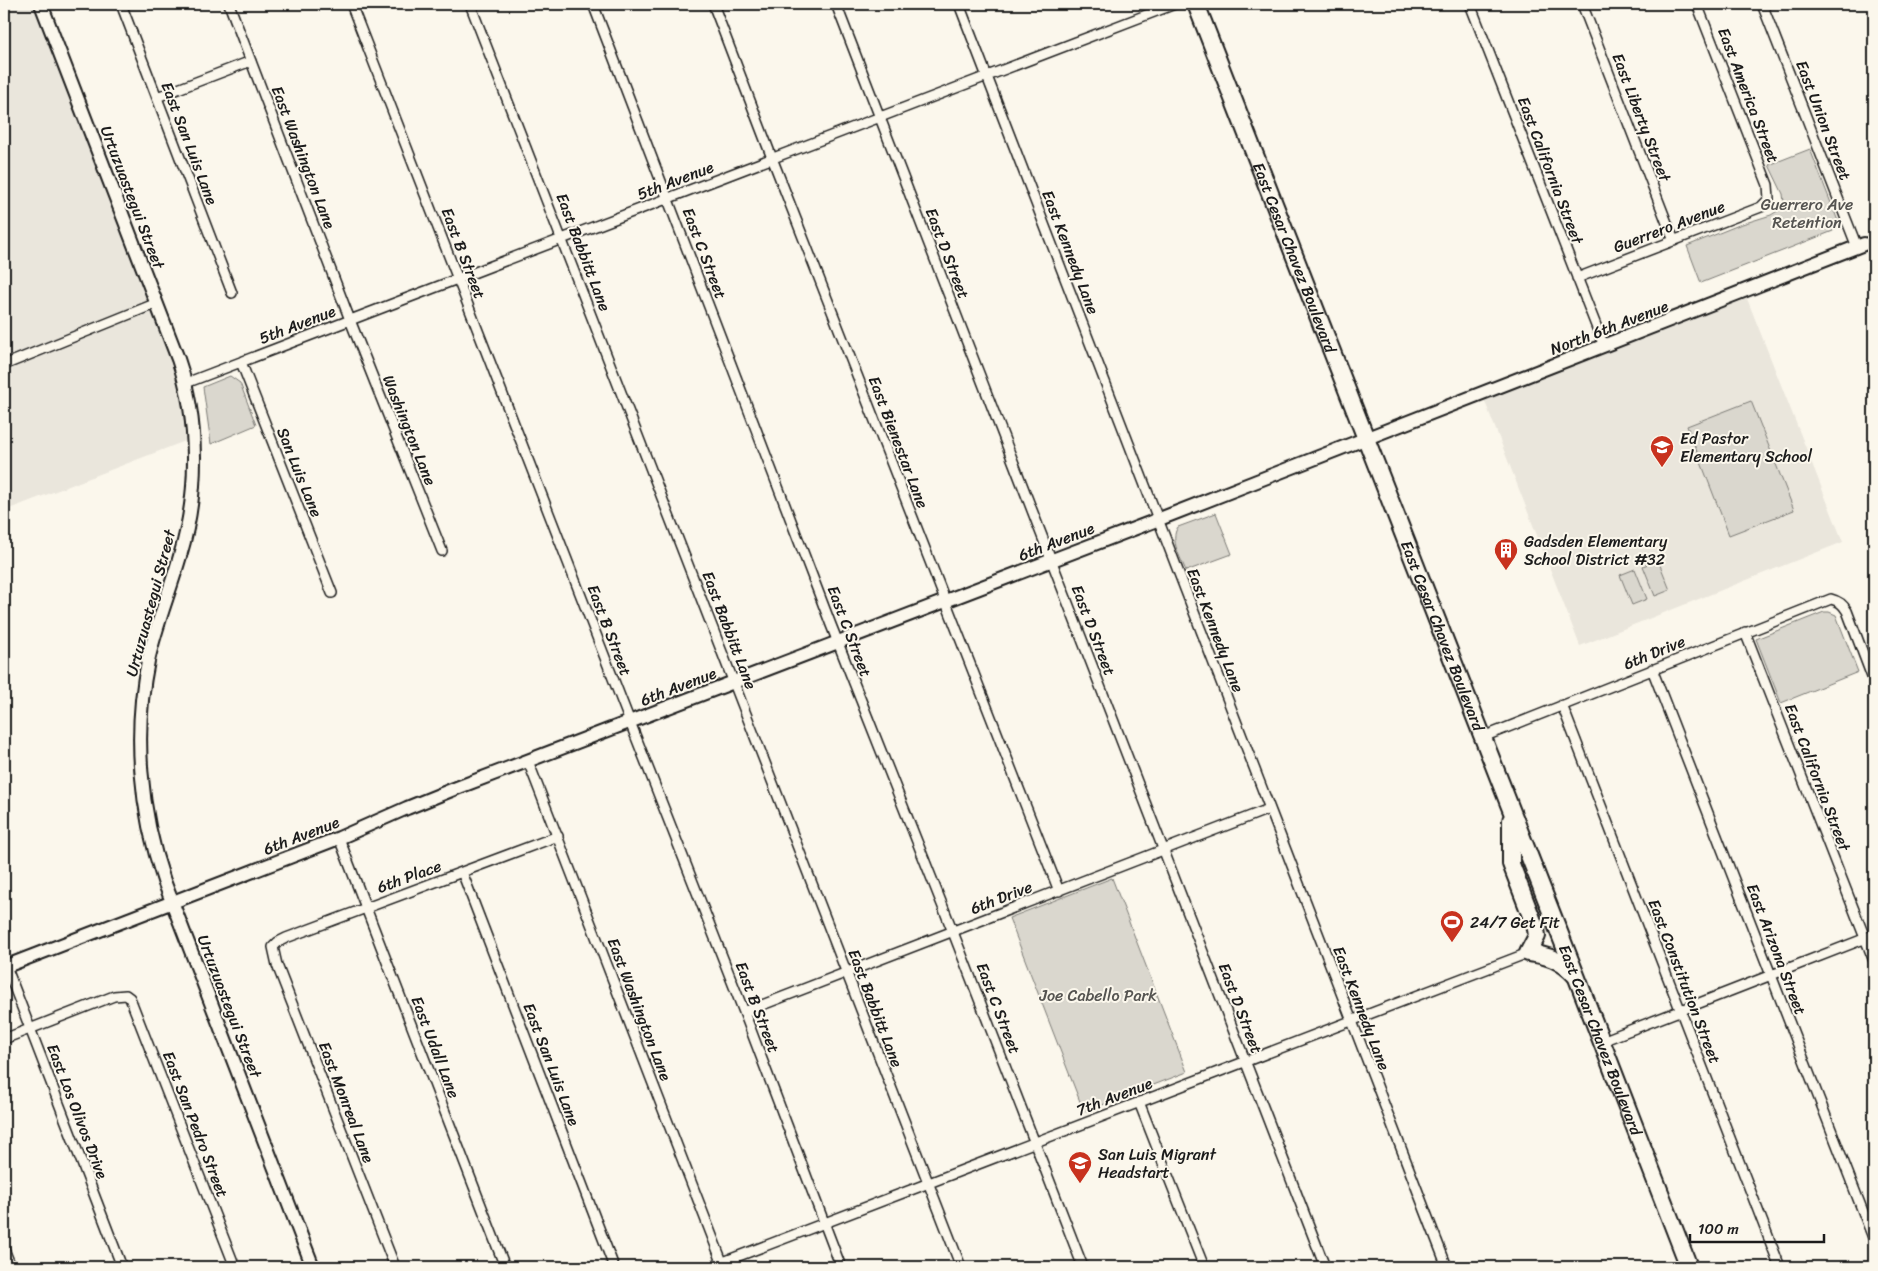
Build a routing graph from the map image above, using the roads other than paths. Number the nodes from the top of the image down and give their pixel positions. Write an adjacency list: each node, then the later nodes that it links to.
1 (41, 4): 29 (street, Urtuzuastegui Street)
2 (121, 4): 18 (street, East San Luis Lane)
3 (229, 4): 16 (street, East Washington Lane)
4 (351, 4): 27 (street, East B Street)
5 (470, 4): 23 (street, East Babbitt Lane)
6 (593, 4): 21 (street, East C Street)
7 (713, 4): 20 (street, East Bienestar Lane)
8 (836, 4): 19 (street, East D Street)
9 (959, 4): 17 (street, East Kennedy Lane)
10 (1175, 4): 17 (street, 5th Avenue)
11 (1196, 4): 35 (highway, East Cesar Chavez Boulevard)
12 (1470, 4): 26 (street, East California Street)
13 (1582, 4): 24 (street, East Liberty Street)
14 (1697, 4): 22 (street, East America Street)
15 (1762, 4): 25 (street, East Union Street)
16 (251, 61): 18 (street); 30 (street, East Washington Lane)
17 (987, 76): 19 (street, 5th Avenue); 36 (street, East Kennedy Lane)
18 (157, 97): 28 (street, East San Luis Lane)
19 (879, 118): 20 (street, 5th Avenue); 38 (street, East D Street)
20 (772, 158): 21 (street, 5th Avenue); 40 (street, East Bienestar Lane)
21 (668, 199): 23 (street, 5th Avenue); 42 (street, East C Street)
22 (1769, 199): 24 (street, Guerrero Avenue)
23 (563, 239): 27 (street, 5th Avenue); 44 (street, East Babbitt Lane)
24 (1674, 240): 26 (street, Guerrero Avenue)
25 (1861, 246): 31 (street, North 6th Avenue)
26 (1577, 278): 31 (street, East California Street)
27 (458, 279): 30 (street, 5th Avenue); 47 (street, East B Street)
28 (232, 293)
29 (157, 303): 33 (street); 34 (street, Urtuzuastegui Street)
30 (350, 320): 32 (street, 5th Avenue); 37 (street, Washington Lane)
31 (1604, 346): 35 (street, North 6th Avenue)
32 (241, 362): 34 (street, 5th Avenue); 39 (street, San Luis Lane)
33 (4, 365)
34 (186, 383): 57 (street, Urtuzuastegui Street)
35 (1365, 439): 36 (street, 6th Avenue); 48 (highway, East Cesar Chavez Boulevard)
36 (1157, 520): 38 (street, 6th Avenue); 50 (street, East Kennedy Lane)
37 (442, 551)
38 (1050, 560): 40 (street, 6th Avenue); 54 (street, East D Street)
39 (332, 593)
40 (945, 601): 42 (street, 6th Avenue); 56 (street, East Bienestar Lane)
41 (1745, 632): 43 (street, 6th Drive); 45 (street, 6th Drive); 60 (street, East California Street)
42 (838, 642): 44 (street, 6th Avenue); 59 (street, East C Street)
43 (1652, 669): 46 (street, 6th Drive); 66 (street, East Arizona Street)
44 (734, 682): 47 (street, 6th Avenue); 65 (street, East Babbitt Lane)
45 (1874, 682)
46 (1562, 705): 48 (street, 6th Drive); 68 (street, East Constitution Street)
47 (630, 722): 49 (street, 6th Avenue); 69 (street, East B Street)
48 (1483, 737): 51 (highway, East Cesar Chavez Boulevard)
49 (528, 761): 52 (street, East Washington Lane); 53 (street, 6th Avenue)
50 (1269, 810): 54 (street, 6th Drive); 70 (street, East Kennedy Lane)
51 (1511, 810): 62 (highway); 67 (highway, East Cesar Chavez Boulevard)
52 (558, 836): 55 (street, 6th Place); 81 (street, East Washington Lane)
53 (339, 838): 57 (street, 6th Avenue); 58 (street, East Udall Lane)
54 (1163, 850): 56 (street, 6th Drive); 74 (street, East D Street)
55 (462, 872): 58 (street, 6th Place); 88 (street, East San Luis Lane)
56 (1059, 891): 59 (street, 6th Drive)
57 (172, 902): 64 (street, 6th Avenue); 85 (street, Urtuzuastegui Street)
58 (366, 908): 61 (street, 6th Place); 87 (street, East Udall Lane)
59 (954, 932): 65 (street, 6th Drive); 76 (street, East C Street)
60 (1870, 937): 63 (street, East California Street); 66 (street)
61 (273, 948): 86 (street, East Monreal Lane)
62 (1528, 953): 67 (highway); 70 (street, 7th Avenue)
63 (1874, 961)
64 (5, 967): 71 (street, East Los Olivos Drive)
65 (846, 973): 69 (street, 6th Drive); 77 (street, East Babbitt Lane)
66 (1771, 975): 68 (street); 79 (street, East Arizona Street)
67 (1577, 978): 73 (highway, East Cesar Chavez Boulevard)
68 (1680, 1011): 73 (street); 97 (street, East Constitution Street)
69 (744, 1012): 78 (street, East B Street)
70 (1352, 1021): 74 (street, 7th Avenue); 95 (street, East Kennedy Lane)
71 (30, 1029): 72 (street); 83 (street, East Los Olivos Drive); 84 (street, East San Pedro Street)
72 (4, 1039)
73 (1602, 1041): 96 (highway, East Cesar Chavez Boulevard)
74 (1246, 1062): 75 (street, 7th Avenue); 94 (street, East D Street)
75 (1139, 1102): 76 (street, 7th Avenue); 93 (street)
76 (1034, 1142): 77 (street, 7th Avenue); 92 (street, East C Street)
77 (929, 1184): 78 (street, 7th Avenue); 91 (street, East Babbitt Lane)
78 (824, 1224): 81 (street, 7th Avenue); 90 (street, East B Street)
79 (1874, 1240)
80 (4, 1249): 82 (street)
81 (723, 1265): 89 (street, 7th Avenue)
82 (11, 1267)
83 (122, 1267)
84 (235, 1267)
85 (313, 1267)
86 (395, 1267)
87 (505, 1267)
88 (614, 1267)
89 (710, 1267)
90 (841, 1267)
91 (962, 1267)
92 (1083, 1267)
93 (1204, 1267)
94 (1325, 1267)
95 (1447, 1267)
96 (1689, 1267)
97 (1780, 1267)

